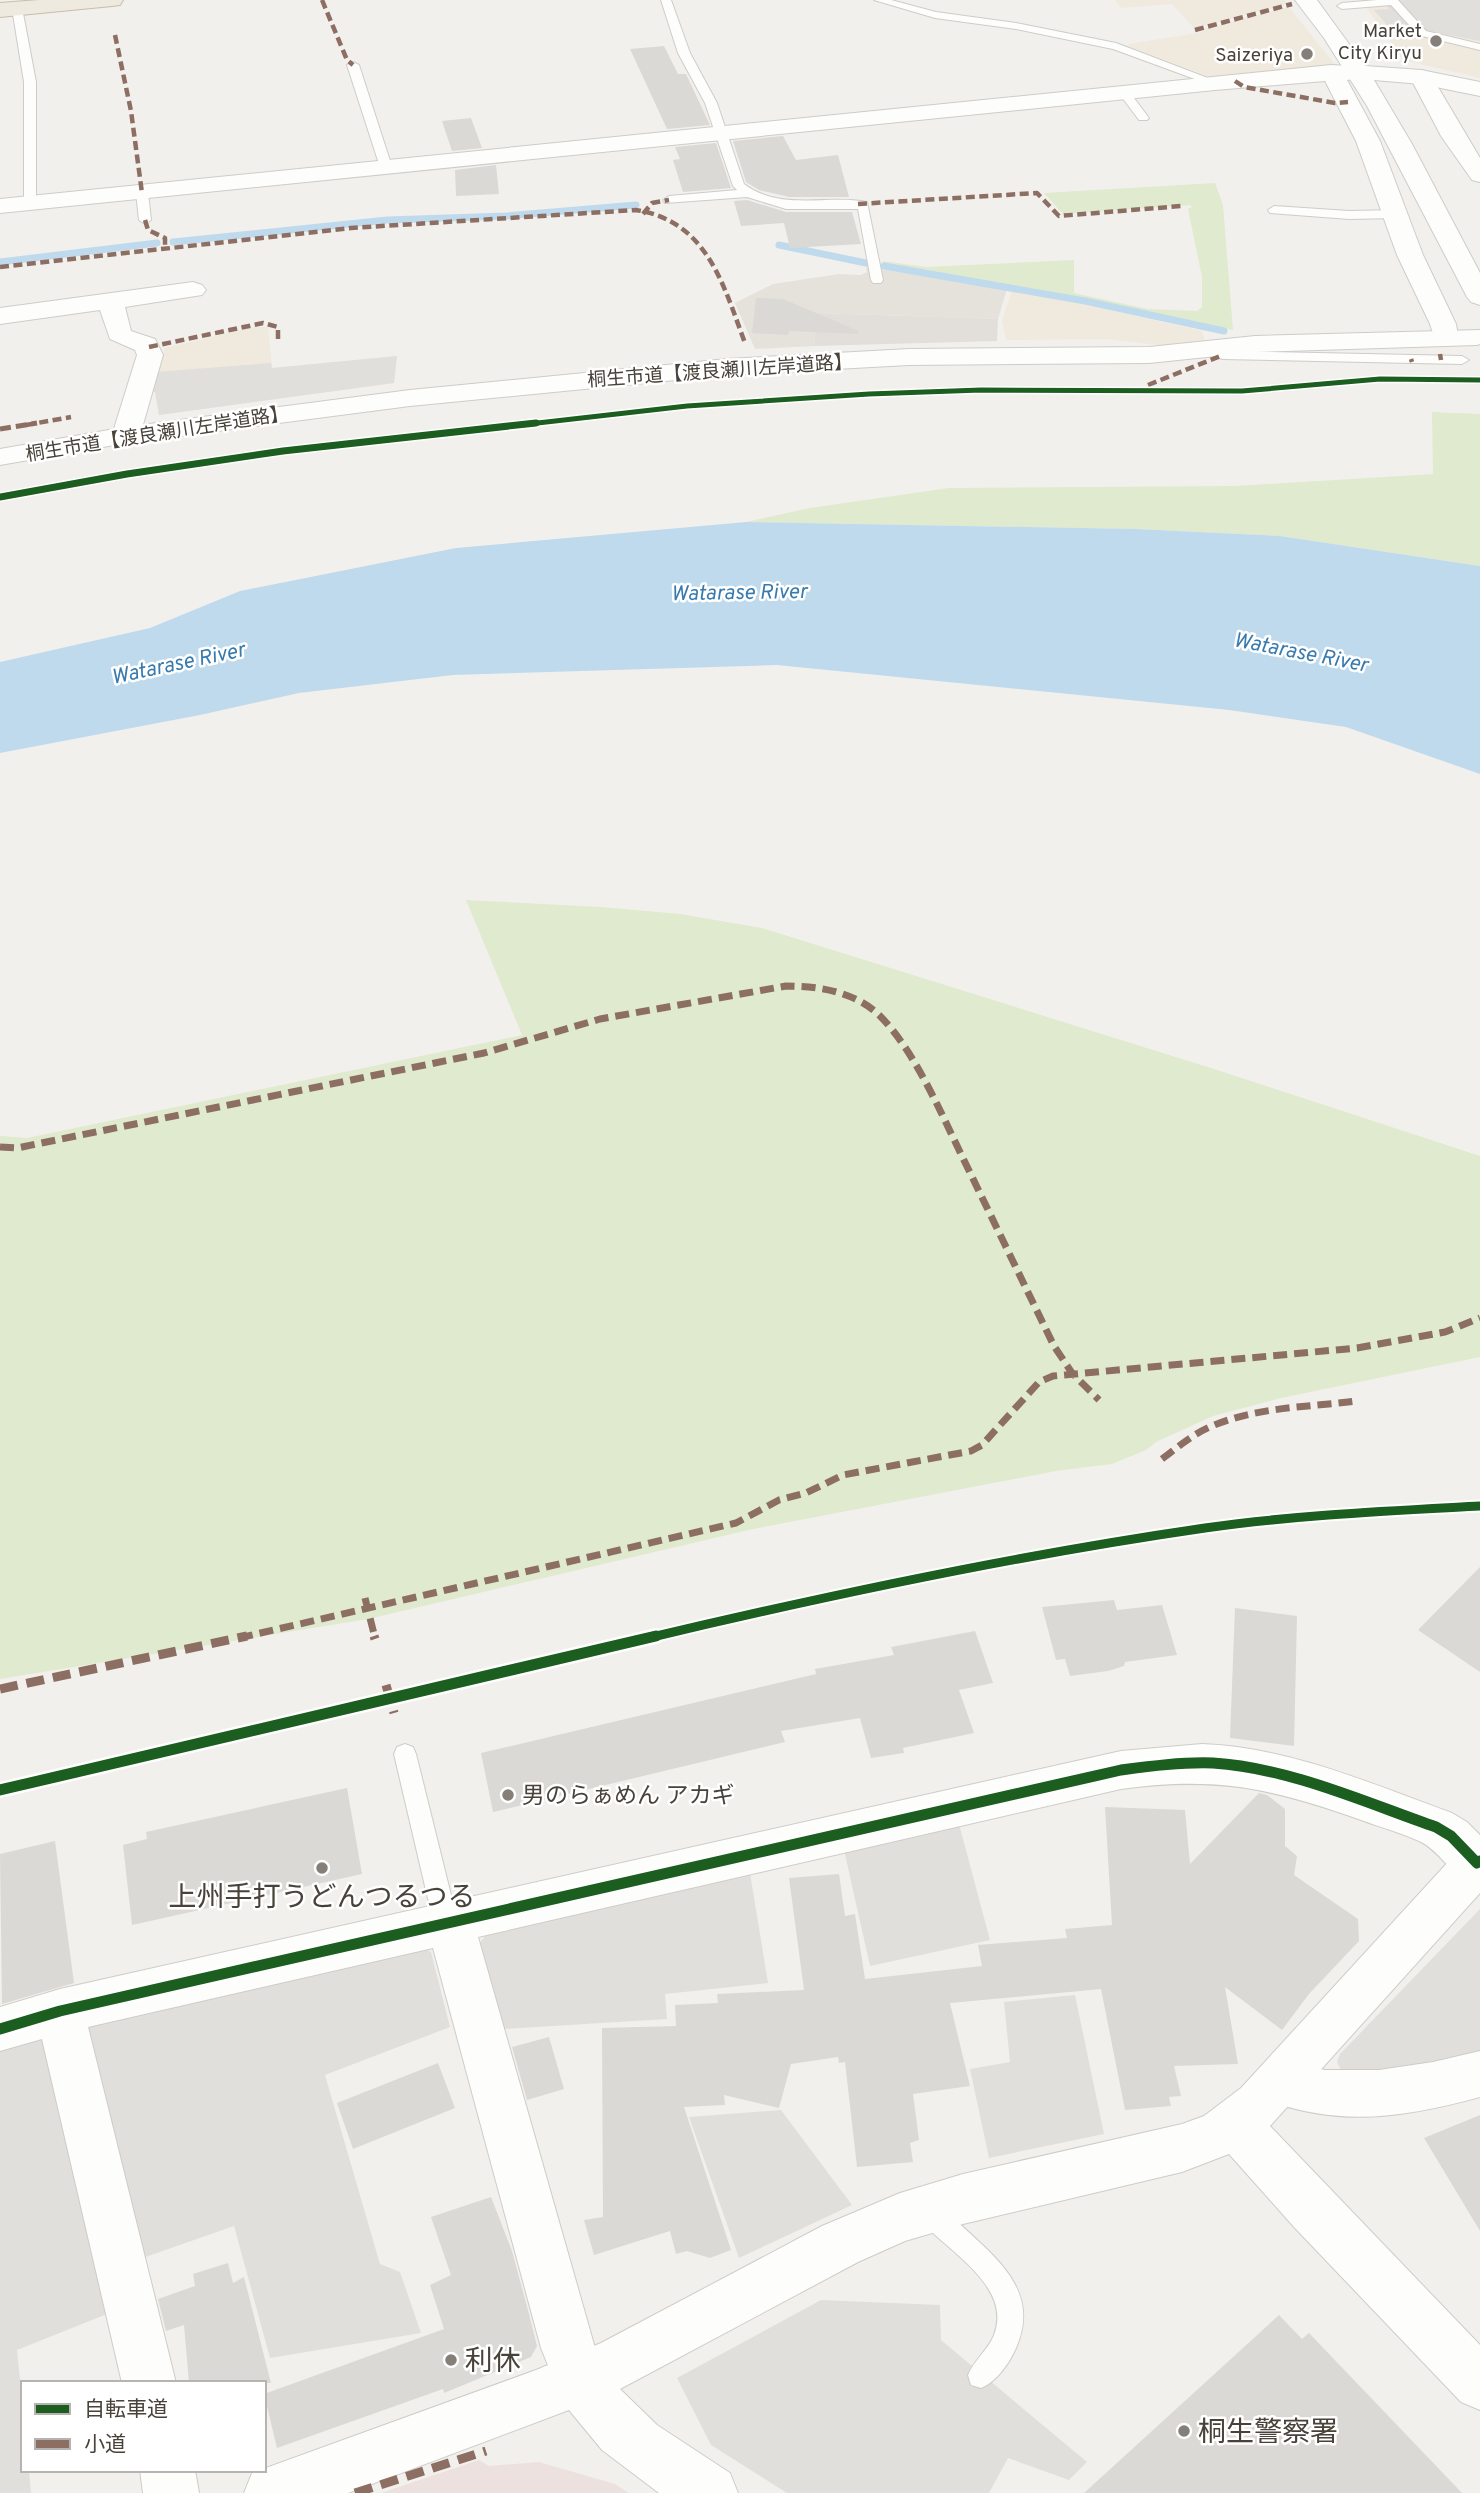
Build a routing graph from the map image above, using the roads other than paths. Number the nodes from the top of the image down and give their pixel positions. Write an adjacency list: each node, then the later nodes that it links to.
1 (112, 0): 6 (highway)
2 (666, 0): 21 (lane)
3 (879, 0): 15 (lane)
4 (1306, 0): 12 (street)
5 (1392, 1): 7 (lane); 9 (lane)
6 (48, 3): 8 (highway)
7 (1340, 3): 13 (street)
8 (8, 9): 28 (lane)
9 (1480, 47)
10 (353, 65): 23 (lane)
11 (1331, 72): 12 (street); 15 (street); 31 (street)
12 (1359, 72): 13 (street); 35 (street)
13 (1389, 74): 14 (street); 18 (street)
14 (1421, 77): 16 (street); 24 (street)
15 (1215, 83): 17 (street)
16 (1480, 89)
17 (1124, 92): 19 (lane); 21 (street)
18 (1399, 96)
19 (1143, 118)
20 (1412, 118): 22 (street)
21 (721, 132): 23 (street); 26 (lane)
22 (1430, 152)
23 (386, 167): 25 (street)
24 (1480, 175)
25 (142, 193): 28 (street); 32 (lane)
26 (748, 193): 27 (lane); 33 (lane)
27 (669, 200)
28 (30, 204): 29 (street)
29 (0, 206)
30 (1274, 210): 31 (lane)
31 (1396, 214): 38 (street)
32 (145, 220)
33 (877, 280)
34 (193, 290): 36 (street)
35 (1480, 297)
36 (110, 301): 37 (street); 42 (street)
37 (0, 316)
38 (1445, 336): 39 (street, 桐生市道【渡良瀬川左岸道路】); 40 (street, 桐生市道【渡良瀬川左岸道路】)
39 (1477, 337)
40 (1201, 349): 41 (lane); 42 (street, 桐生市道【渡良瀬川左岸道路】)
41 (1462, 360)
42 (126, 435): 43 (street, 桐生市道【渡良瀬川左岸道路】)
43 (0, 457)
44 (405, 1754): 46 (lane)
45 (1478, 1862): 46 (street); 50 (street)
46 (450, 1923): 47 (street); 54 (street)
47 (60, 2011): 48 (street); 55 (street)
48 (0, 2029)
49 (1480, 2074): 50 (street)
50 (1279, 2082): 51 (street)
51 (1236, 2124): 52 (street); 56 (street)
52 (928, 2209): 53 (lane); 54 (street)
53 (981, 2375)
54 (580, 2379): 59 (street); 60 (street)
55 (149, 2381)
56 (1480, 2383)
57 (166, 2472): 58 (street)
58 (170, 2493)
59 (272, 2493)
60 (710, 2493)

